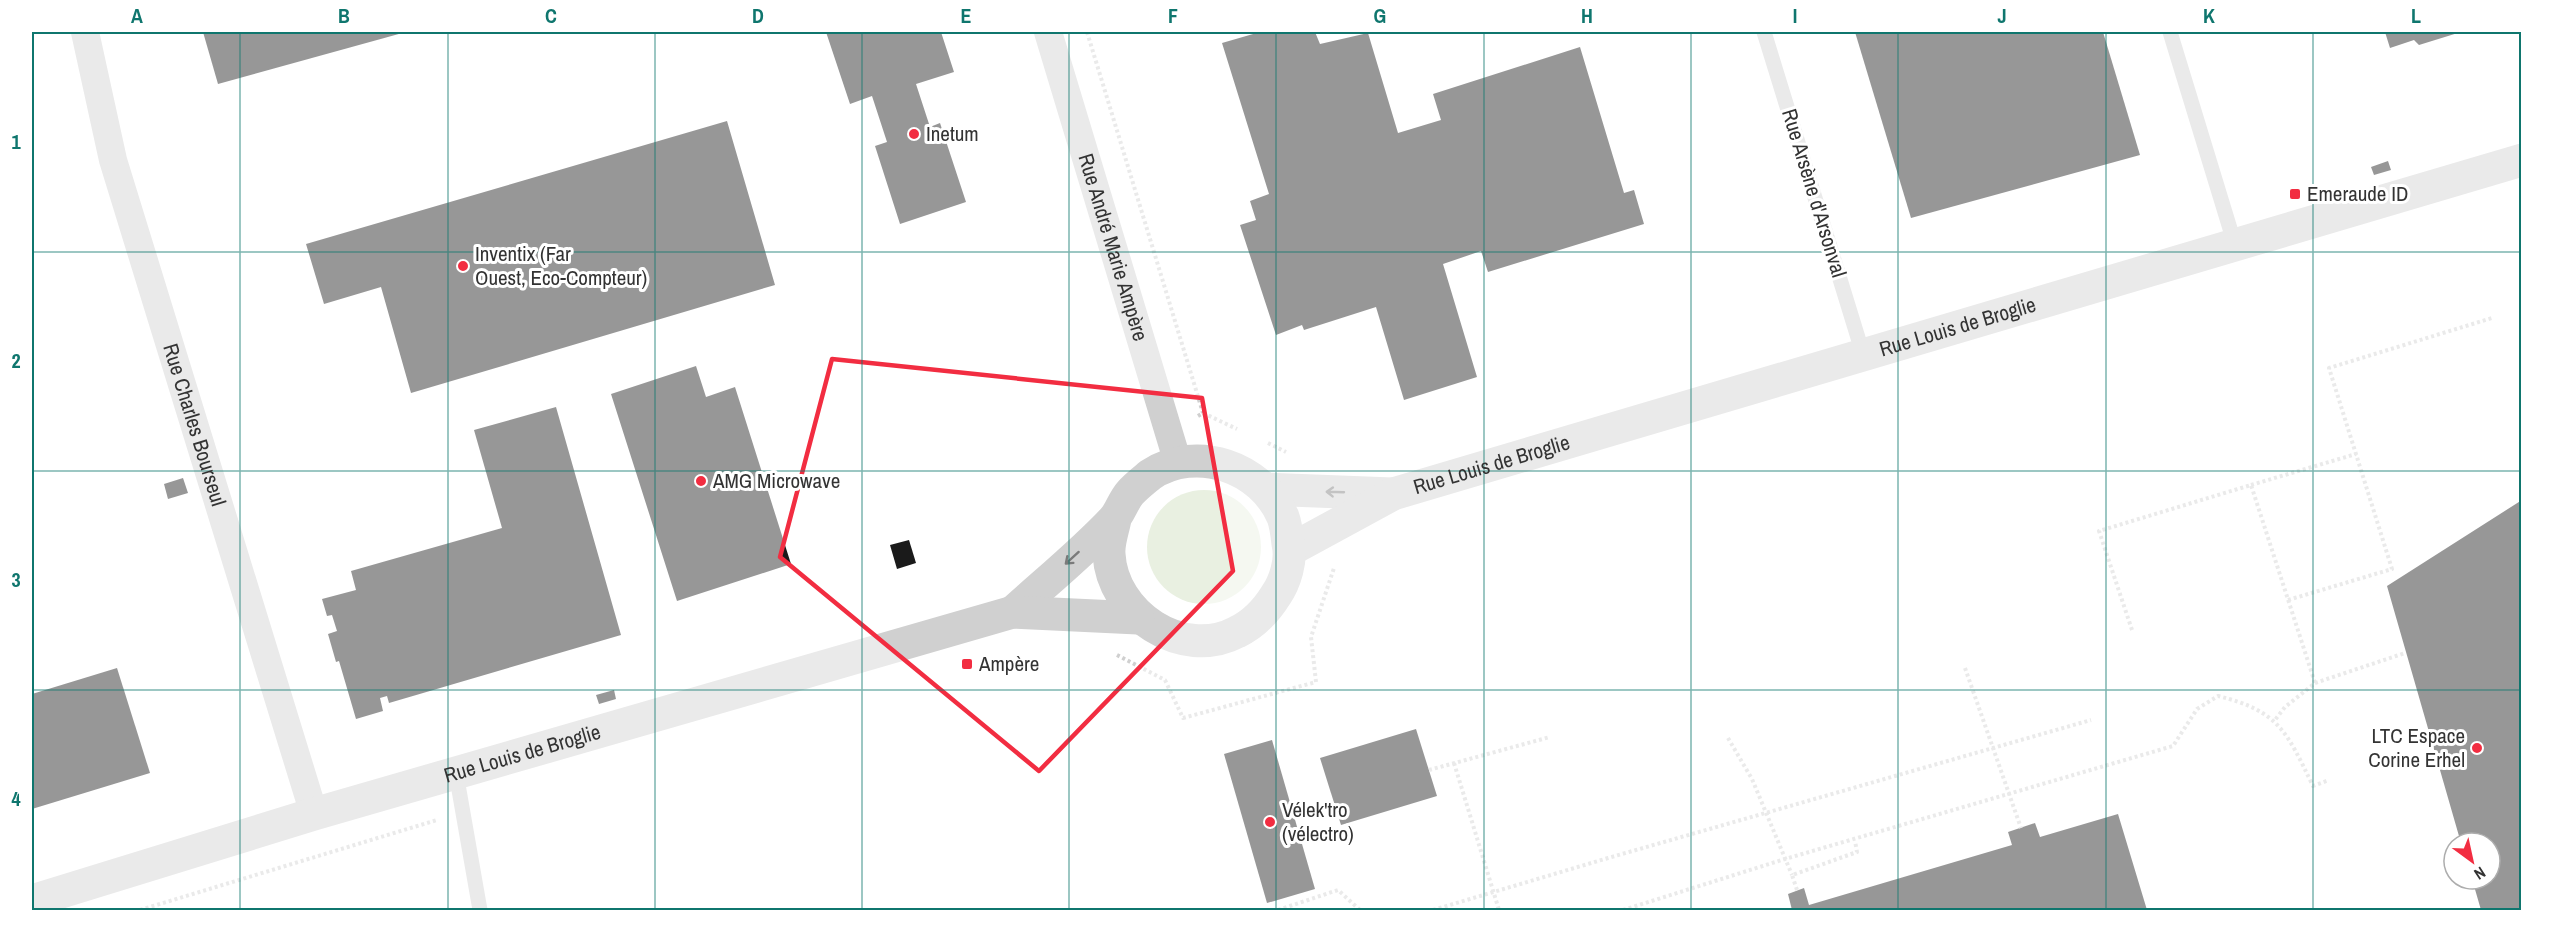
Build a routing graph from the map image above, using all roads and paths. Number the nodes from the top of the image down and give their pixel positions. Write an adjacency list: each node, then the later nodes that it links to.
1 (85, 32): 39 (street, Rue Charles Bourseul)
2 (1047, 32): 12 (street, Rue André Marie Ampère)
3 (1087, 32): 10 (path)
4 (1764, 32): 9 (lane, Rue Arsène d'Arsonval)
5 (2170, 32): 7 (lane)
6 (2522, 160): 7 (street, Rue Louis de Broglie)
7 (2235, 245): 9 (street, Rue Louis de Broglie)
8 (2492, 318): 11 (path)
9 (1863, 354): 15 (street, Rue Louis de Broglie)
10 (1203, 413)
11 (2356, 454): 13 (path); 19 (path)
12 (1178, 463): 14 (street, Rue Louis de Broglie); 16 (street, Rue Louis de Broglie)
13 (2251, 485): 19 (path); 22 (path)
14 (1265, 489): 15 (street, Rue Louis de Broglie, one-way to 14); 17 (street, Rue Louis de Broglie)
15 (1393, 494): 17 (street, Rue Louis de Broglie)
16 (1115, 519): 20 (street, Rue Louis de Broglie, one-way to 20); 21 (street, Rue Louis de Broglie)
17 (1290, 550): 21 (street, Rue Louis de Broglie)
18 (1336, 561): 24 (path)
19 (2288, 600): 26 (path)
20 (1013, 612): 21 (street, Rue Louis de Broglie); 34 (street, Rue Louis de Broglie)
21 (1138, 618)
22 (2132, 630)
23 (2405, 653): 26 (path)
24 (1116, 654)
25 (1965, 668): 31 (path)
26 (2315, 683): 28 (path)
27 (2091, 720): 31 (path)
28 (2275, 720): 35 (path); 36 (path)
29 (1550, 737): 32 (path)
30 (1728, 738): 38 (path)
31 (1993, 748): 36 (path); 38 (path)
32 (1454, 763): 33 (path); 45 (path)
33 (1429, 770)
34 (456, 773): 37 (lane); 39 (street, Rue Louis de Broglie)
35 (2329, 780)
36 (2010, 795): 40 (path); 41 (path)
37 (464, 812): 47 (path); 48 (lane)
38 (1766, 813): 42 (path); 45 (path)
39 (314, 814): 46 (street, Rue Louis de Broglie)
40 (2021, 828)
41 (1855, 841): 42 (path); 43 (path)
42 (1785, 859): 43 (path); 53 (path)
43 (1792, 875): 44 (path)
44 (1797, 890)
45 (1493, 893): 51 (path); 52 (path)
46 (32, 901)
47 (140, 910)
48 (480, 910)
49 (1278, 910): 50 (path)
50 (1360, 910)
51 (1434, 910)
52 (1499, 910)
53 (1623, 910)

